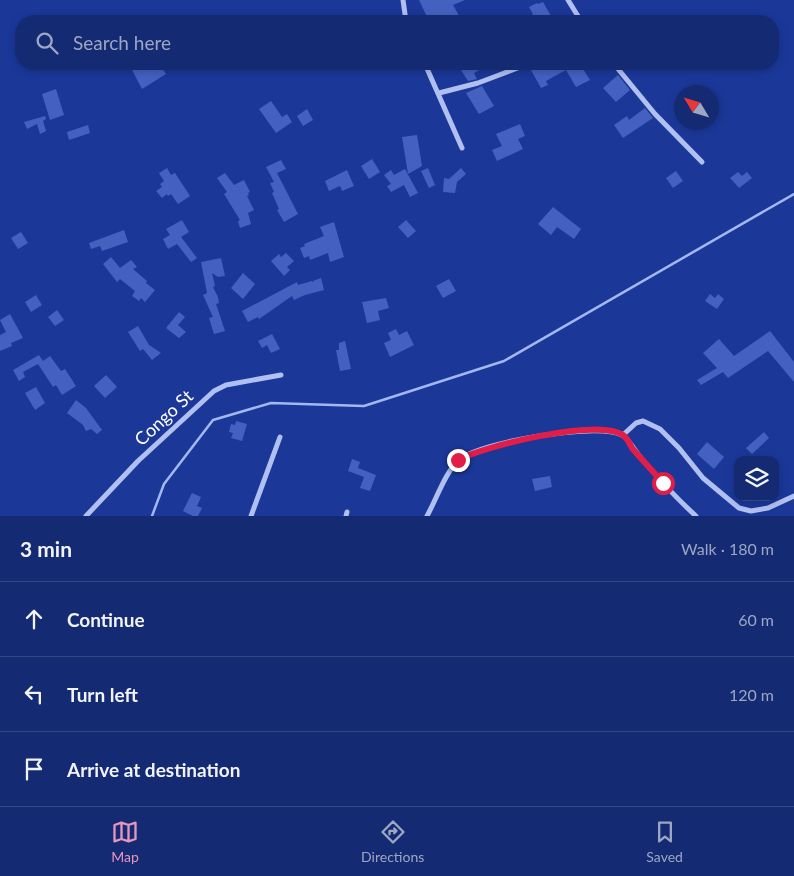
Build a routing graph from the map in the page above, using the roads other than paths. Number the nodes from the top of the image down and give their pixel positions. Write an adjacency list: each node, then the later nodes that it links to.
1 (403, 0): 3 (street)
2 (568, 0): 4 (street)
3 (405, 15)
4 (577, 15)
5 (428, 70): 8 (street)
6 (512, 70): 8 (street)
7 (619, 70): 10 (street)
8 (439, 93): 9 (street)
9 (462, 148)
10 (702, 162)
11 (281, 375): 15 (street, Congo St)
12 (623, 435): 14 (street); 17 (street); 18 (street)
13 (280, 438): 16 (street)
14 (794, 496)
15 (86, 516)
16 (250, 516)
17 (428, 516)
18 (696, 516)

